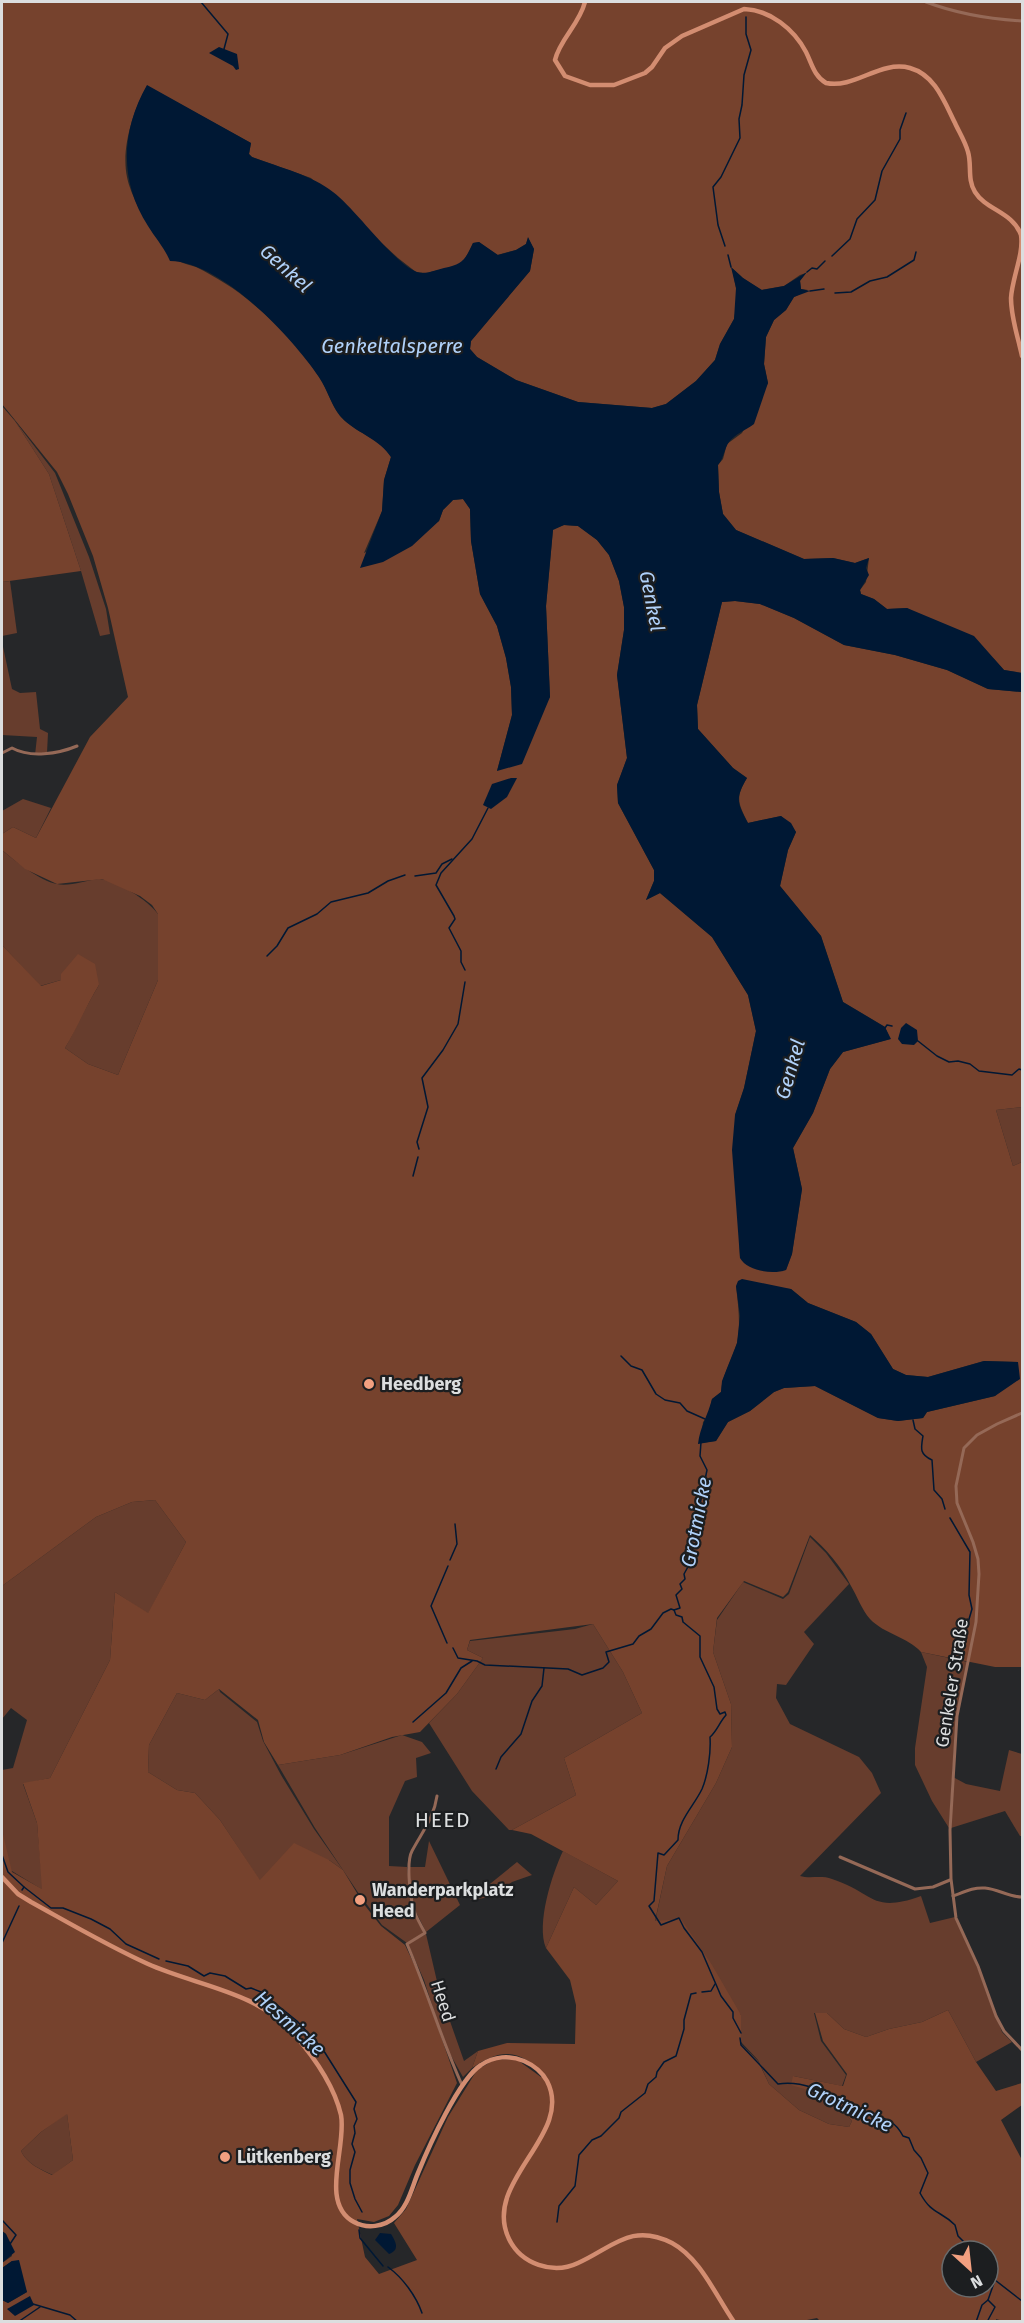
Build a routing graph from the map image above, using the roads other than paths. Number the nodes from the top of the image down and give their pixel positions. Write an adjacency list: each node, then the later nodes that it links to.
1 (585, 2): 4 (main road)
2 (926, 2): 3 (street)
3 (1023, 21)
4 (1022, 240): 5 (main road)
5 (1023, 356)
6 (77, 746): 7 (street)
7 (2, 753)
8 (1023, 1413): 12 (street, Genkeler Straße)
9 (437, 1796): 16 (street, Heed)
10 (840, 1857): 12 (street)
11 (2, 1877): 16 (main road)
12 (951, 1879): 13 (street, Genkeler Straße)
13 (953, 1896): 14 (street); 15 (street, Genkeler Straße)
14 (1023, 1897)
15 (1023, 2050)
16 (462, 2087): 17 (main road)
17 (734, 2322)

